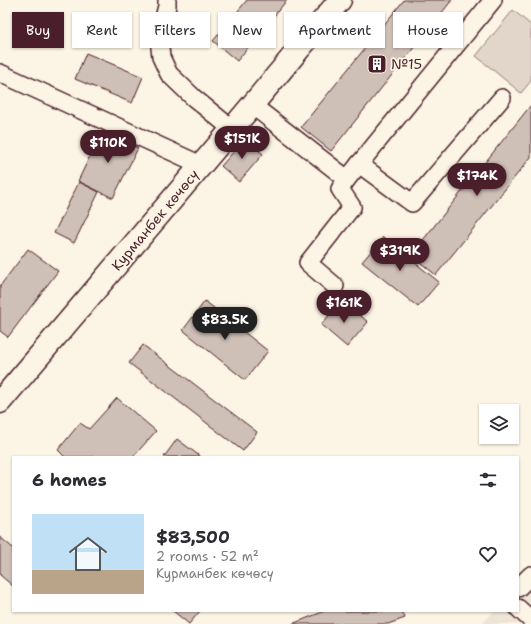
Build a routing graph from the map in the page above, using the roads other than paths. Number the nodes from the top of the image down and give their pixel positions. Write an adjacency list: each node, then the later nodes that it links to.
1 (167, 0): 7 (street)
2 (340, 0): 6 (main road, Курманбек көчөсү)
3 (493, 0): 8 (street)
4 (0, 73): 9 (street)
5 (502, 98): 8 (street)
6 (252, 105): 7 (main road, Курманбек көчөсү); 10 (street)
7 (232, 129): 9 (main road, Курманбек көчөсү)
8 (359, 164): 10 (street)
9 (201, 165): 12 (main road, Курманбек көчөсү)
10 (347, 179): 11 (street)
11 (335, 286)
12 (0, 402)
13 (531, 575): 14 (street)
14 (519, 587)
15 (519, 609): 16 (street)
16 (531, 620)

